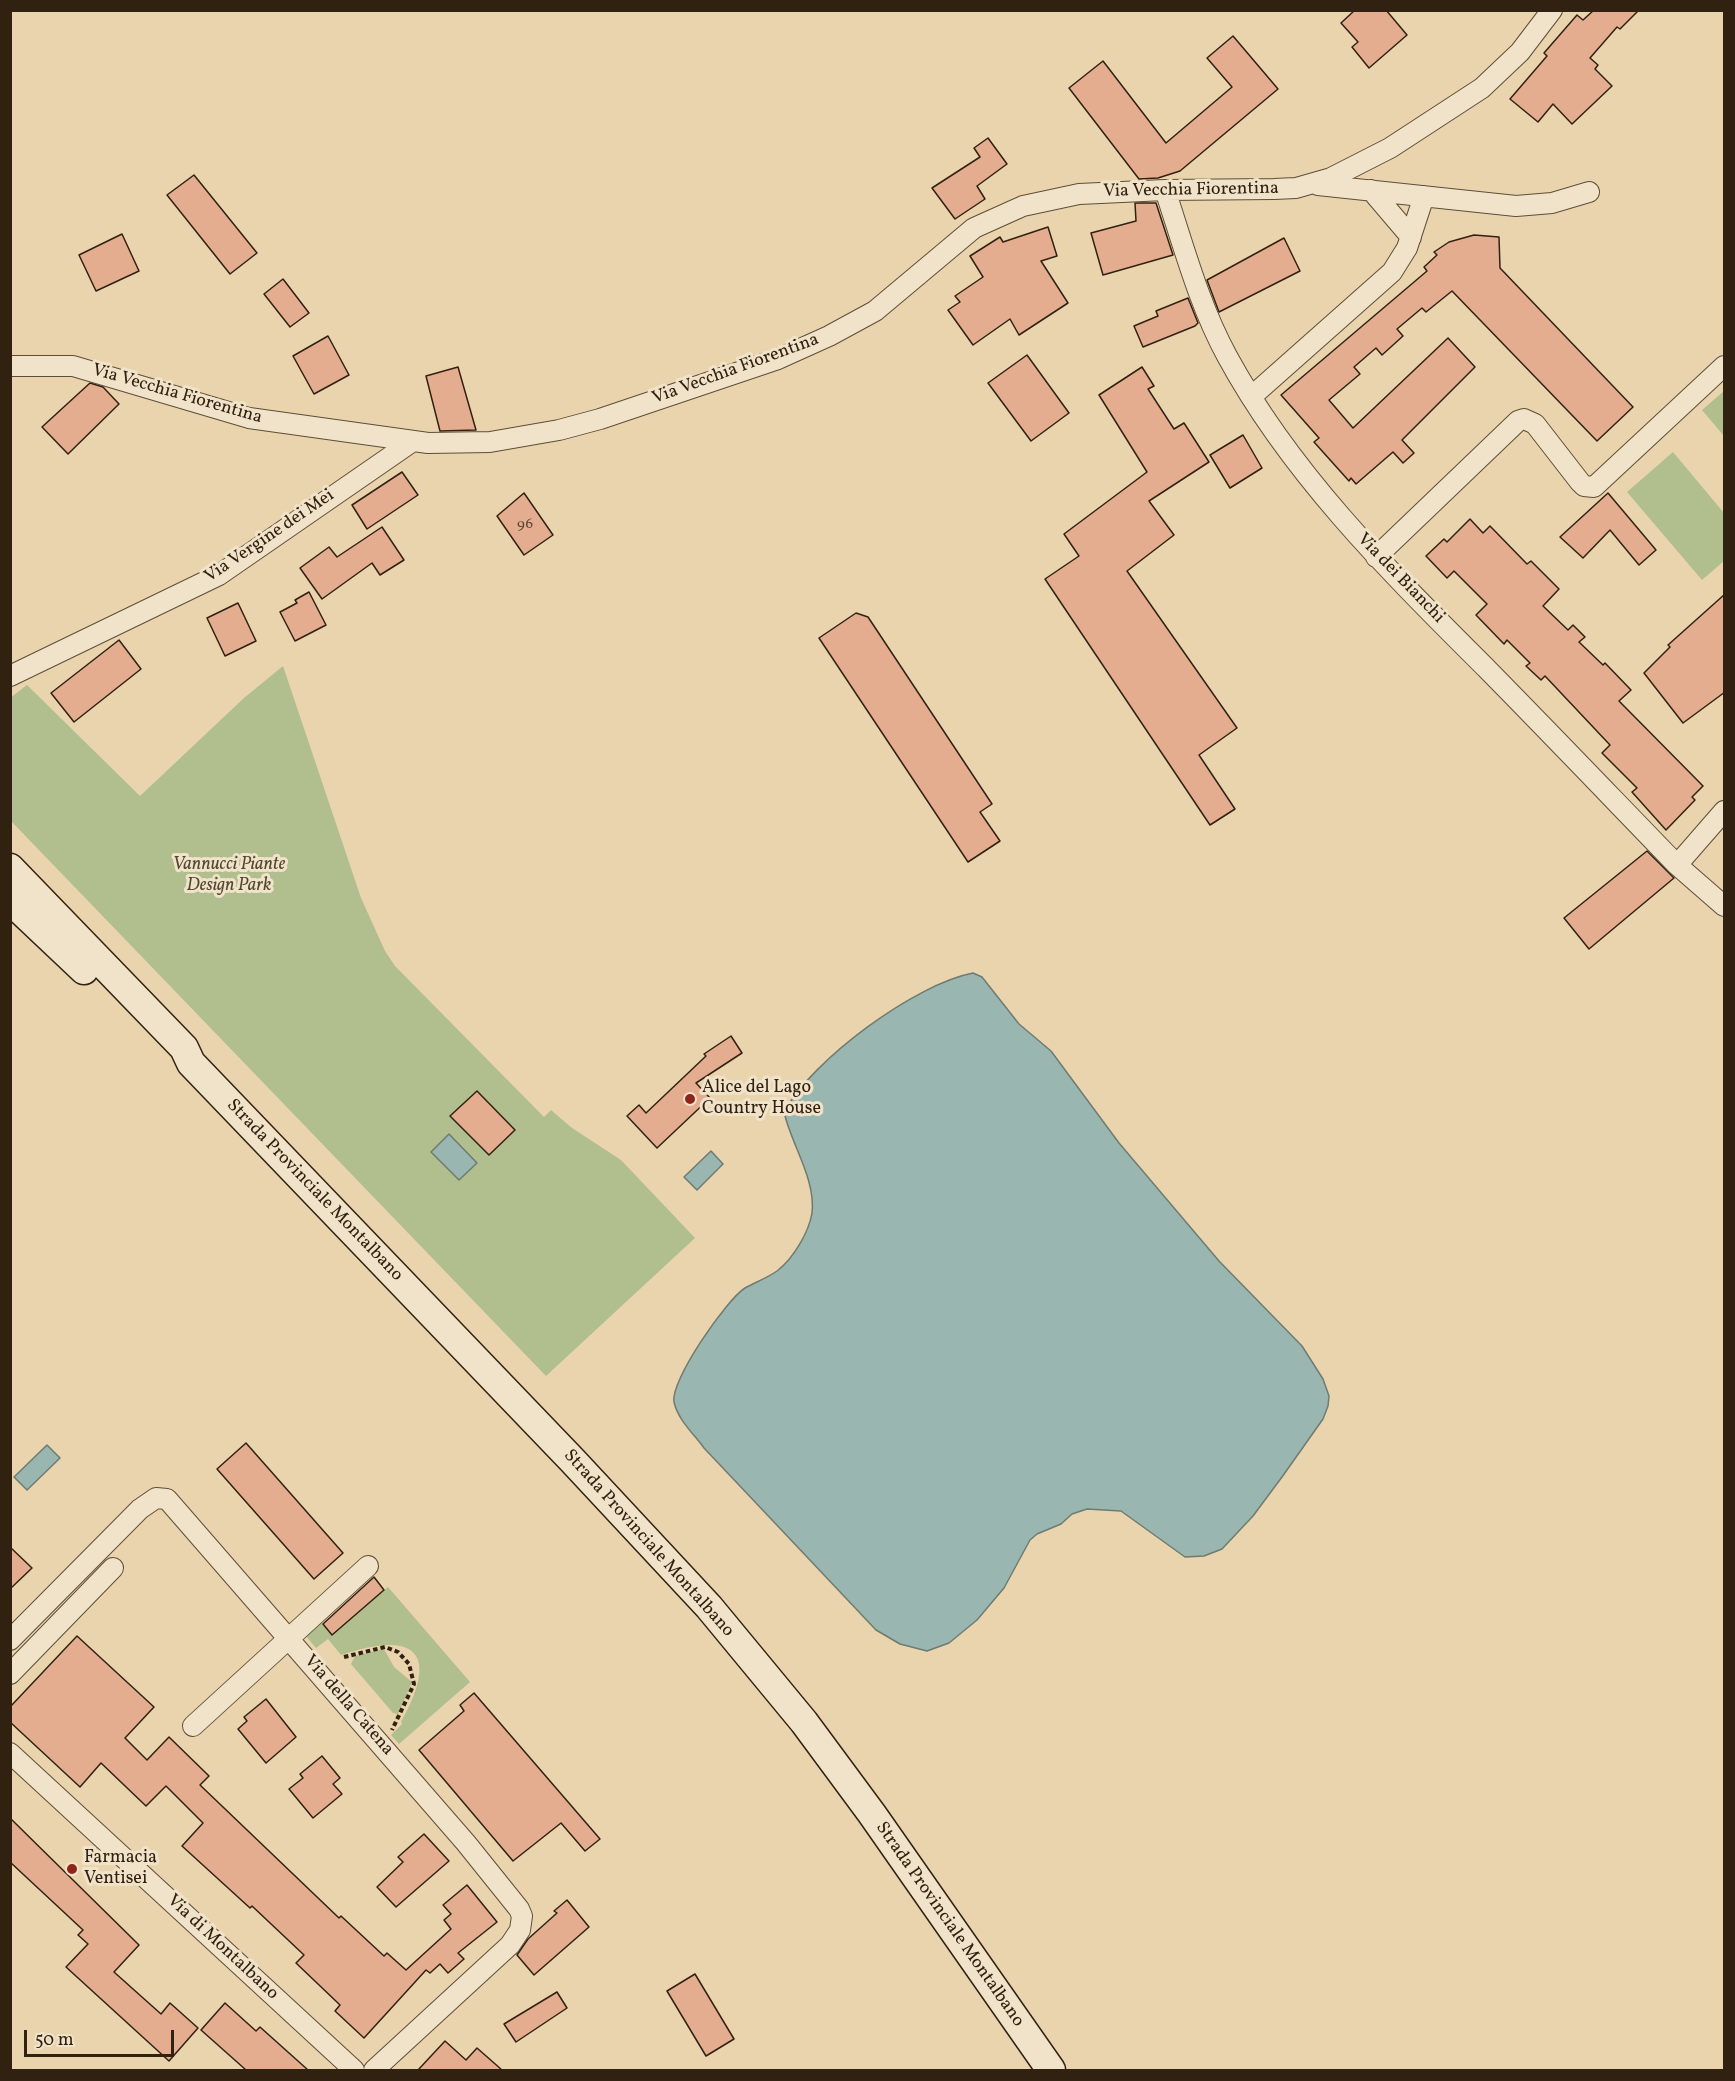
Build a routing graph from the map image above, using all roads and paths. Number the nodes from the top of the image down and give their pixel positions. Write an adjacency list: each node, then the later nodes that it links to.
1 (1552, 10): 2 (street, Via Vecchia Fiorentina)
2 (1312, 184): 3 (street, Via Vecchia Fiorentina); 4 (street)
3 (1165, 190): 10 (street, Via dei Bianchi); 11 (street, Via Vecchia Fiorentina)
4 (1371, 190): 6 (street); 7 (street)
5 (1589, 192): 6 (street)
6 (1424, 196): 7 (street)
7 (1411, 237): 10 (street)
8 (10, 366): 11 (street, Via Vecchia Fiorentina)
9 (1725, 366): 12 (street)
10 (1251, 397): 12 (street, Via dei Bianchi)
11 (412, 441): 13 (street, Via Vergine dei Mei)
12 (1376, 557): 15 (street, Via dei Bianchi)
13 (15, 673)
14 (1725, 812): 15 (street)
15 (1677, 865): 18 (street, Via dei Bianchi)
16 (10, 868): 19 (main road, Strada Provinciale Montalbano)
17 (10, 900): 19 (main road, Strada Provinciale Montalbano)
18 (1725, 906)
19 (191, 1063): 33 (main road, Strada Provinciale Montalbano)
20 (368, 1566): 24 (street)
21 (113, 1568): 23 (street)
22 (77, 1573): 23 (street); 24 (street, Via della Catena); 25 (street, Via della Catena)
23 (93, 1588): 27 (street)
24 (289, 1639): 29 (street); 32 (street, Via della Catena)
25 (10, 1640)
26 (344, 1657): 28 (path)
27 (10, 1674)
28 (399, 1720)
29 (194, 1726)
30 (10, 1753): 31 (street, Via di Montalbano)
31 (354, 2070)
32 (374, 2070)
33 (1051, 2070)

